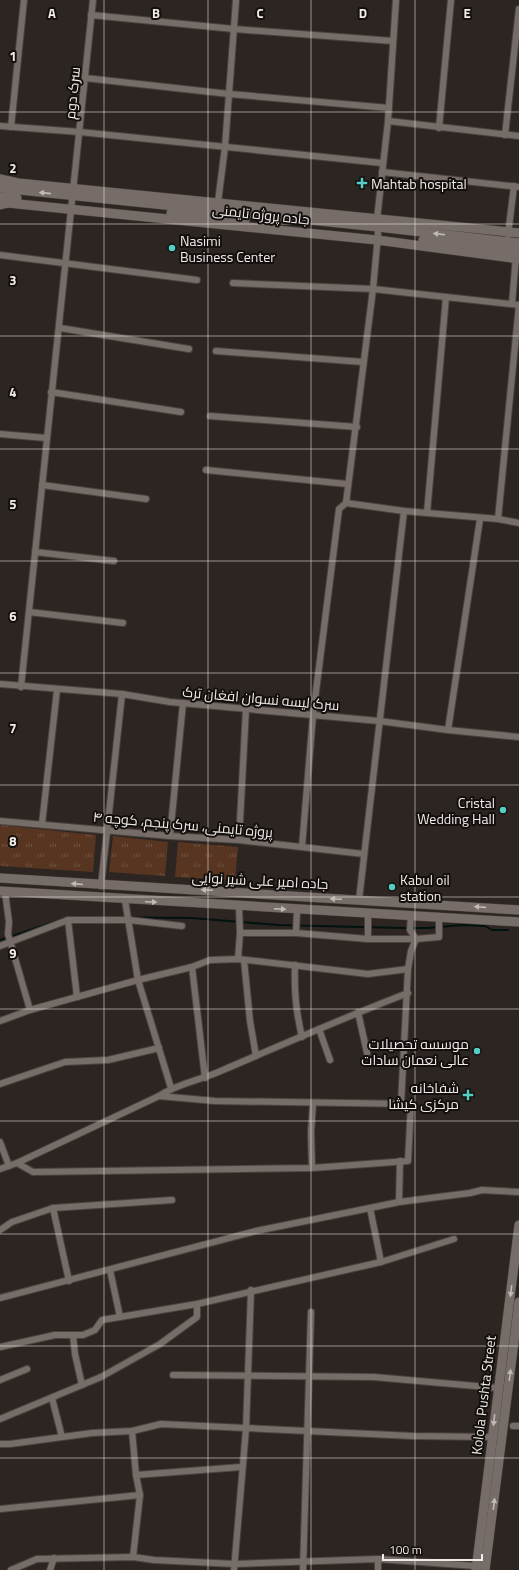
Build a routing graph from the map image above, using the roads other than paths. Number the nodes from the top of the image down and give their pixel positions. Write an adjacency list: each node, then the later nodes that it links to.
1 (24, 0): 15 (street)
2 (93, 0): 7 (street, سرک دوم)
3 (236, 0): 8 (street)
4 (396, 0): 9 (street)
5 (451, 0): 16 (street)
6 (519, 9): 18 (street)
7 (91, 15): 8 (street); 10 (street, سرک دوم)
8 (234, 29): 9 (street); 11 (street)
9 (393, 41): 12 (street)
10 (85, 78): 11 (street); 17 (street, سرک دوم)
11 (229, 94): 12 (street); 20 (street)
12 (389, 108): 13 (street)
13 (388, 122): 16 (street); 21 (street)
14 (0, 126): 15 (street)
15 (11, 127): 17 (street)
16 (439, 128): 18 (street)
17 (80, 132): 20 (street); 27 (street, سرک دوم)
18 (505, 135): 19 (street)
19 (519, 136)
20 (225, 147): 21 (street); 28 (street)
21 (382, 163): 22 (street)
22 (382, 172): 24 (street); 30 (street)
23 (0, 179): 27 (main road, جاده پروژه تایمنی)
24 (516, 186): 31 (street)
25 (0, 188): 27 (main road, جاده پروژه تایمنی, one-way to 25)
26 (0, 197): 27 (main road, جاده پروژه تایمنی)
27 (72, 199): 28 (main road, جاده پروژه تایمنی); 29 (main road, جاده پروژه تایمنی); 30 (main road, جاده پروژه تایمنی); 36 (street, سرک دوم)
28 (218, 202): 30 (main road, جاده پروژه تایمنی)
29 (0, 205)
30 (378, 230): 31 (main road, جاده پروژه تایمنی); 33 (main road, جاده پروژه تایمنی, one-way to 30); 34 (main road, جاده پروژه تایمنی); 39 (street)
31 (508, 232): 32 (main road, جاده پروژه تایمنی); 33 (street)
32 (519, 233)
33 (508, 242): 34 (main road, جاده پروژه تایمنی)
34 (518, 252): 41 (street)
35 (0, 255): 36 (street)
36 (66, 262): 37 (street); 42 (street, سرک دوم)
37 (197, 280)
38 (233, 283): 39 (street)
39 (373, 289): 40 (street); 45 (street)
40 (446, 297): 41 (street); 58 (street)
41 (517, 305): 60 (street)
42 (60, 328): 43 (street); 46 (street, سرک دوم)
43 (189, 349)
44 (216, 351): 45 (street)
45 (363, 362): 49 (street)
46 (51, 392): 47 (street); 51 (street, سرک دوم)
47 (181, 412)
48 (210, 416): 49 (street)
49 (356, 428): 53 (street)
50 (0, 434): 51 (street)
51 (46, 438): 54 (street, سرک دوم)
52 (206, 470): 53 (street)
53 (347, 484): 56 (street)
54 (42, 485): 55 (street); 62 (street, سرک دوم)
55 (146, 499)
56 (346, 503): 57 (street); 72 (street)
57 (404, 511): 58 (street); 73 (street)
58 (427, 513): 59 (street)
59 (480, 518): 60 (street); 74 (street)
60 (498, 519): 61 (street)
61 (519, 523)
62 (35, 552): 63 (street); 64 (street, سرک دوم)
63 (114, 561)
64 (29, 612): 65 (street); 67 (street, سرک دوم)
65 (123, 623)
66 (0, 684): 67 (street, سرک لیسه نسوان افغان‌ ترک)
67 (21, 687): 68 (street, سرک لیسه نسوان افغان‌ ترک)
68 (57, 690): 69 (street, سرک لیسه نسوان افغان‌ ترک); 77 (street)
69 (122, 694): 70 (street, سرک لیسه نسوان افغان‌ ترک); 78 (street)
70 (184, 703): 71 (street, سرک لیسه نسوان افغان‌ ترک); 79 (street)
71 (246, 709): 72 (street, سرک لیسه نسوان افغان‌ ترک); 80 (street)
72 (312, 715): 73 (street, سرک لیسه نسوان افغان‌ ترک); 81 (street)
73 (378, 721): 74 (street, سرک لیسه نسوان افغان‌ ترک); 82 (street)
74 (448, 730): 75 (street, سرک لیسه نسوان افغان‌ ترک)
75 (519, 737)
76 (0, 821): 77 (street, پروژه تایمنی، سرک پنجم، کوچه ۴)
77 (42, 824): 78 (street, پروژه تایمنی، سرک پنجم، کوچه ۴)
78 (106, 830): 79 (street, پروژه تایمنی، سرک پنجم، کوچه ۴); 84 (street)
79 (170, 836): 80 (street, پروژه تایمنی، سرک پنجم، کوچه ۴)
80 (239, 840): 81 (street, پروژه تایمنی، سرک پنجم، کوچه ۴)
81 (302, 847): 82 (street, پروژه تایمنی، سرک پنجم، کوچه ۴)
82 (364, 854): 87 (street)
83 (0, 878): 84 (main road, جاده امیر علی شیر نوایی, one-way to 83)
84 (101, 886): 87 (main road, جاده امیر علی شیر نوایی, one-way to 84)
85 (2, 892): 86 (main road); 106 (street)
86 (125, 900): 89 (main road, one-way to 89); 95 (street)
87 (359, 900): 90 (main road, جاده امیر علی شیر نوایی, one-way to 87)
88 (519, 906): 90 (main road)
89 (239, 907): 91 (main road, one-way to 91); 102 (street)
90 (508, 909): 92 (main road, جاده امیر علی شیر نوایی)
91 (297, 910): 93 (main road); 103 (street)
92 (519, 910)
93 (368, 914): 94 (main road); 104 (street)
94 (411, 916): 96 (main road); 105 (street)
95 (128, 918): 97 (street); 100 (street); 112 (street)
96 (439, 918): 98 (main road); 105 (street)
97 (68, 920): 106 (street); 114 (street)
98 (508, 922): 99 (main road); 101 (main road)
99 (519, 922)
100 (182, 926)
101 (519, 928)
102 (240, 933): 103 (street); 108 (street)
103 (296, 933): 104 (street)
104 (368, 939): 105 (street)
105 (416, 939): 111 (street)
106 (11, 942): 107 (street); 115 (street)
107 (0, 946)
108 (241, 959): 109 (street); 110 (street); 122 (street)
109 (295, 965): 111 (street); 119 (street)
110 (192, 967): 112 (street); 124 (street)
111 (408, 969): 113 (street)
112 (138, 980): 114 (street); 120 (street)
113 (408, 993): 116 (street); 129 (street)
114 (77, 997): 115 (street)
115 (30, 1010): 117 (street)
116 (358, 1012): 118 (street); 121 (street)
117 (0, 1021)
118 (319, 1029): 119 (street); 123 (street)
119 (302, 1037): 122 (street)
120 (159, 1048): 125 (street); 126 (street)
121 (367, 1053)
122 (256, 1056): 124 (street)
123 (330, 1060)
124 (205, 1078): 126 (street)
125 (0, 1084)
126 (171, 1088): 127 (street)
127 (159, 1096): 128 (street); 132 (street)
128 (313, 1103): 129 (street); 134 (street)
129 (401, 1104): 131 (street)
130 (0, 1142): 133 (street)
131 (400, 1161): 134 (street); 138 (street)
132 (17, 1163): 133 (street); 134 (street)
133 (9, 1166): 135 (street)
134 (312, 1168)
135 (0, 1169)
136 (519, 1192): 138 (street)
137 (172, 1200): 139 (street)
138 (399, 1202): 140 (street)
139 (53, 1208): 142 (street); 146 (street)
140 (370, 1208): 144 (street); 145 (street)
141 (519, 1224): 161 (main road, Kolola Pushta Street, one-way to 161)
142 (0, 1230)
143 (454, 1238): 144 (street)
144 (381, 1262): 147 (street)
145 (110, 1270): 146 (street); 152 (street)
146 (69, 1281): 148 (street)
147 (251, 1290): 150 (street); 157 (street)
148 (0, 1298)
149 (519, 1302): 174 (main road, one-way to 149)
150 (197, 1304): 152 (street); 160 (street)
151 (311, 1312): 158 (street)
152 (120, 1317): 153 (street)
153 (73, 1335): 154 (street); 160 (street)
154 (0, 1347)
155 (27, 1369): 159 (street)
156 (172, 1375): 157 (street)
157 (249, 1376): 158 (street); 164 (street)
158 (309, 1376): 161 (street); 166 (street)
159 (0, 1380)
160 (82, 1385): 162 (street)
161 (498, 1388): 168 (main road, Kolola Pushta Street, one-way to 168)
162 (52, 1398): 163 (street); 167 (street)
163 (0, 1419)
164 (246, 1429): 165 (street); 166 (street); 170 (street)
165 (132, 1431): 167 (street); 171 (street)
166 (308, 1432): 168 (street); 178 (street)
167 (62, 1437): 169 (street)
168 (492, 1437): 174 (main road, Kolola Pushta Street)
169 (0, 1444)
170 (241, 1467): 171 (street); 179 (street)
171 (136, 1475): 172 (street)
172 (140, 1494): 173 (street); 175 (street)
173 (0, 1509)
174 (487, 1521): 180 (main road, Kolola Pushta Street); 185 (main road)
175 (133, 1557): 176 (street); 179 (street)
176 (54, 1558): 181 (street); 182 (street)
177 (378, 1559): 178 (street); 180 (street); 184 (street)
178 (304, 1562): 179 (street); 183 (street)
179 (234, 1567)
180 (476, 1568)
181 (11, 1570)
182 (50, 1570)
183 (303, 1570)
184 (378, 1570)
185 (485, 1570)

